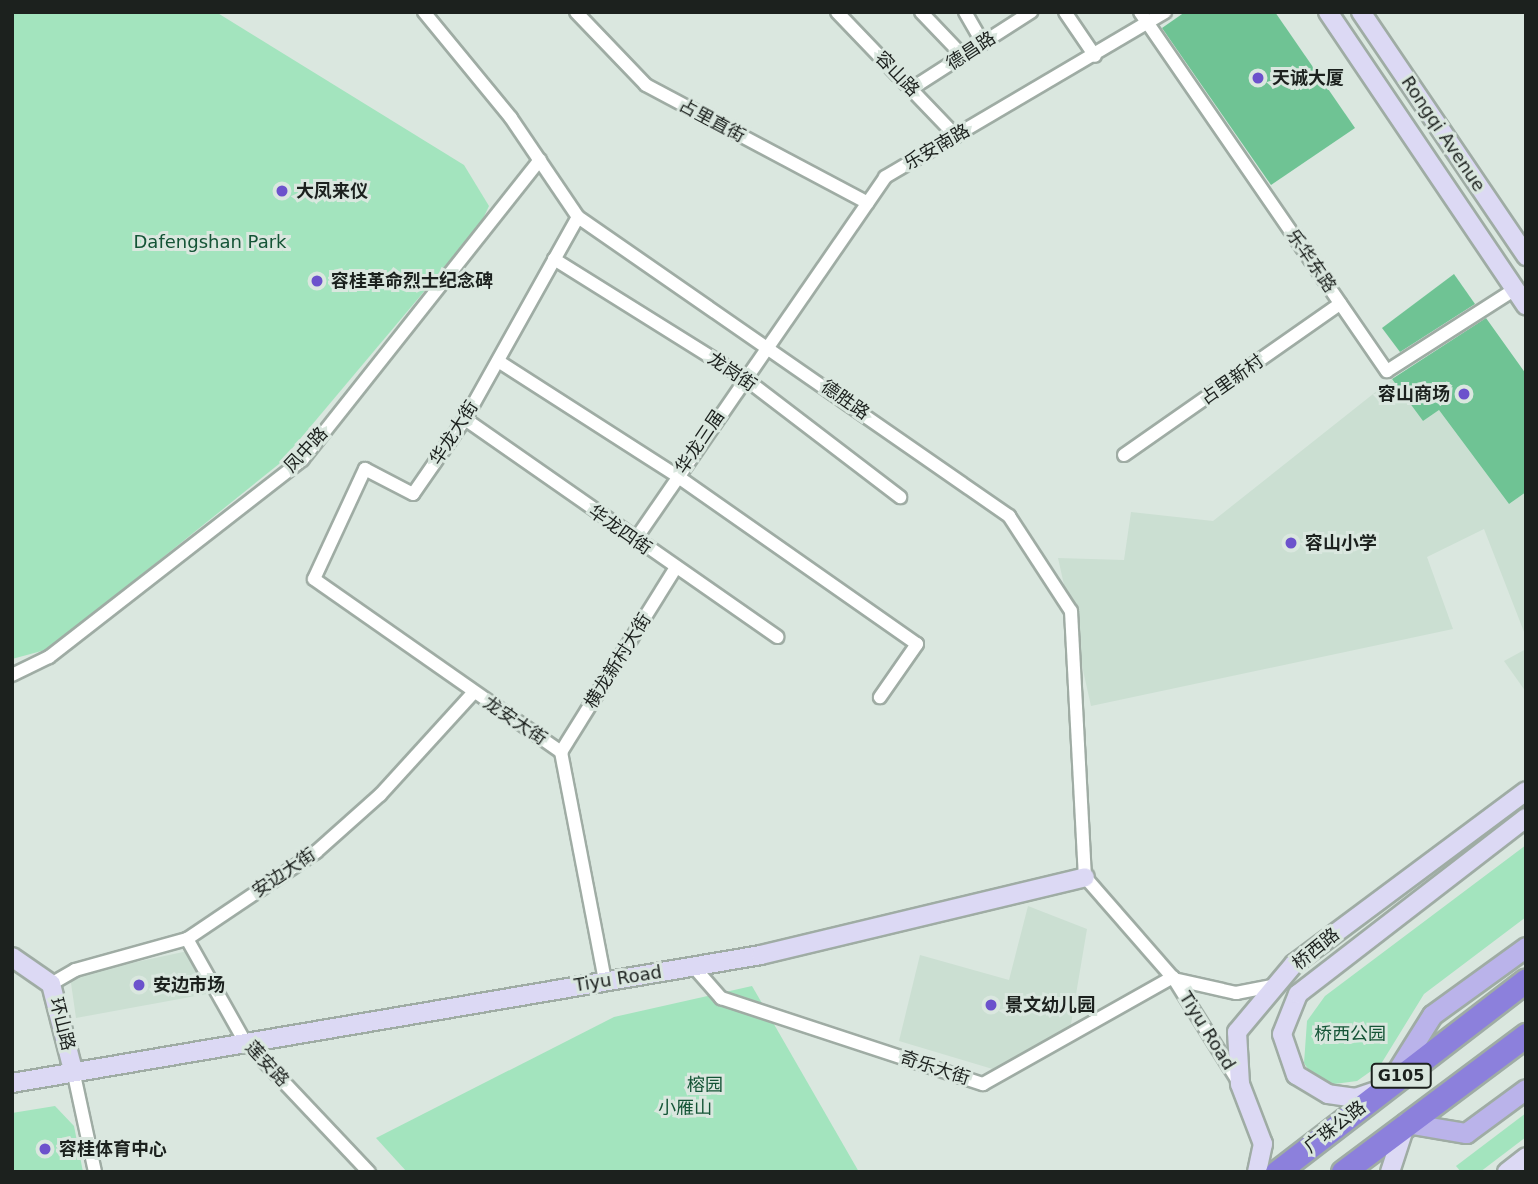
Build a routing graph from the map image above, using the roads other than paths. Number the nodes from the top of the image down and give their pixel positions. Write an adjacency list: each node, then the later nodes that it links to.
1 (424, 12): 18 (street, 德胜路)
2 (576, 12): 19 (street, 占里直街)
3 (837, 12): 16 (street, 容山路)
4 (921, 12): 14 (street)
5 (965, 12): 13 (street)
6 (1031, 12): 13 (street, 德昌路)
7 (1065, 12): 15 (street)
8 (1140, 12): 12 (street, 乐华东路)
9 (1165, 12): 12 (street, 乐安南路)
10 (1328, 12): 23 (main road)
11 (1361, 12): 21 (main road, Rongqi Avenue)
12 (1148, 25): 15 (street, 乐安南路); 24 (street, 乐华东路)
13 (983, 43): 14 (street, 德昌路)
14 (963, 56): 16 (street, 德昌路)
15 (1095, 56): 17 (street, 乐安南路)
16 (911, 89): 17 (street, 容山路)
17 (956, 136): 19 (street, 乐安南路)
18 (540, 160): 20 (street, 德胜路); 37 (street, 凤中路)
19 (868, 203): 26 (street, 乐安南路)
20 (578, 217): 22 (street, 华龙大街); 26 (street, 德胜路)
21 (1526, 256)
22 (554, 259): 27 (street, 华龙大街); 28 (street, 龙岗街)
23 (1515, 289): 24 (street, 乐华东路); 25 (main road)
24 (1340, 304): 30 (street, 占里新村)
25 (1526, 305)
26 (766, 344): 28 (street, 华龙三届); 43 (street, 德胜路)
27 (498, 361): 29 (street, 华龙大街); 31 (street)
28 (743, 377): 31 (street, 华龙三届); 32 (street, 龙岗街)
29 (465, 419): 33 (street, 华龙四街); 35 (street, 华龙大街)
30 (1124, 455)
31 (677, 476): 33 (street, 华龙三届); 39 (street)
32 (900, 497)
33 (635, 540): 34 (street, 华龙四街)
34 (675, 569): 36 (street, 华龙四街); 40 (street, 横龙新村大街)
35 (313, 579): 38 (street, 龙安大街)
36 (778, 637)
37 (12, 676)
38 (473, 693): 40 (street, 龙安大街); 44 (street, 安边大街)
39 (880, 697)
40 (561, 752): 50 (street, 龙安大街)
41 (1526, 791): 52 (main road, 桥西路)
42 (1526, 818): 58 (main road, 桥西路)
43 (1085, 877): 47 (main road, Tiyu Road); 48 (street, Tiyu Road)
44 (187, 939): 51 (street, 安边大街); 54 (street, 莲安路)
45 (1526, 947): 58 (main road)
46 (12, 957): 51 (main road, 环山路)
47 (693, 966): 48 (street, 奇乐大街); 50 (main road, Tiyu Road)
48 (1173, 978): 52 (street, Tiyu Road); 57 (street, Tiyu Road)
49 (1526, 980): 58 (highway, 广珠公路 / G105)
50 (606, 981): 54 (main road, Tiyu Road)
51 (51, 984): 55 (main road, 环山路)
52 (1278, 985): 57 (main road, 桥西路)
53 (1526, 1035): 60 (highway, G105)
54 (244, 1040): 55 (main road, Tiyu Road); 63 (street, 莲安路)
55 (73, 1070): 56 (main road, Tiyu Road); 62 (street)
56 (12, 1083)
57 (1240, 1084): 64 (main road, 桥西路)
58 (1386, 1088): 65 (highway, 广珠公路 / G105)
59 (1526, 1089): 60 (main road)
60 (1406, 1123): 66 (highway, G105); 67 (main road)
61 (1526, 1157): 68 (main road)
62 (95, 1172)
63 (369, 1172)
64 (1257, 1172)
65 (1277, 1172)
66 (1343, 1172)
67 (1390, 1172)
68 (1507, 1172)

